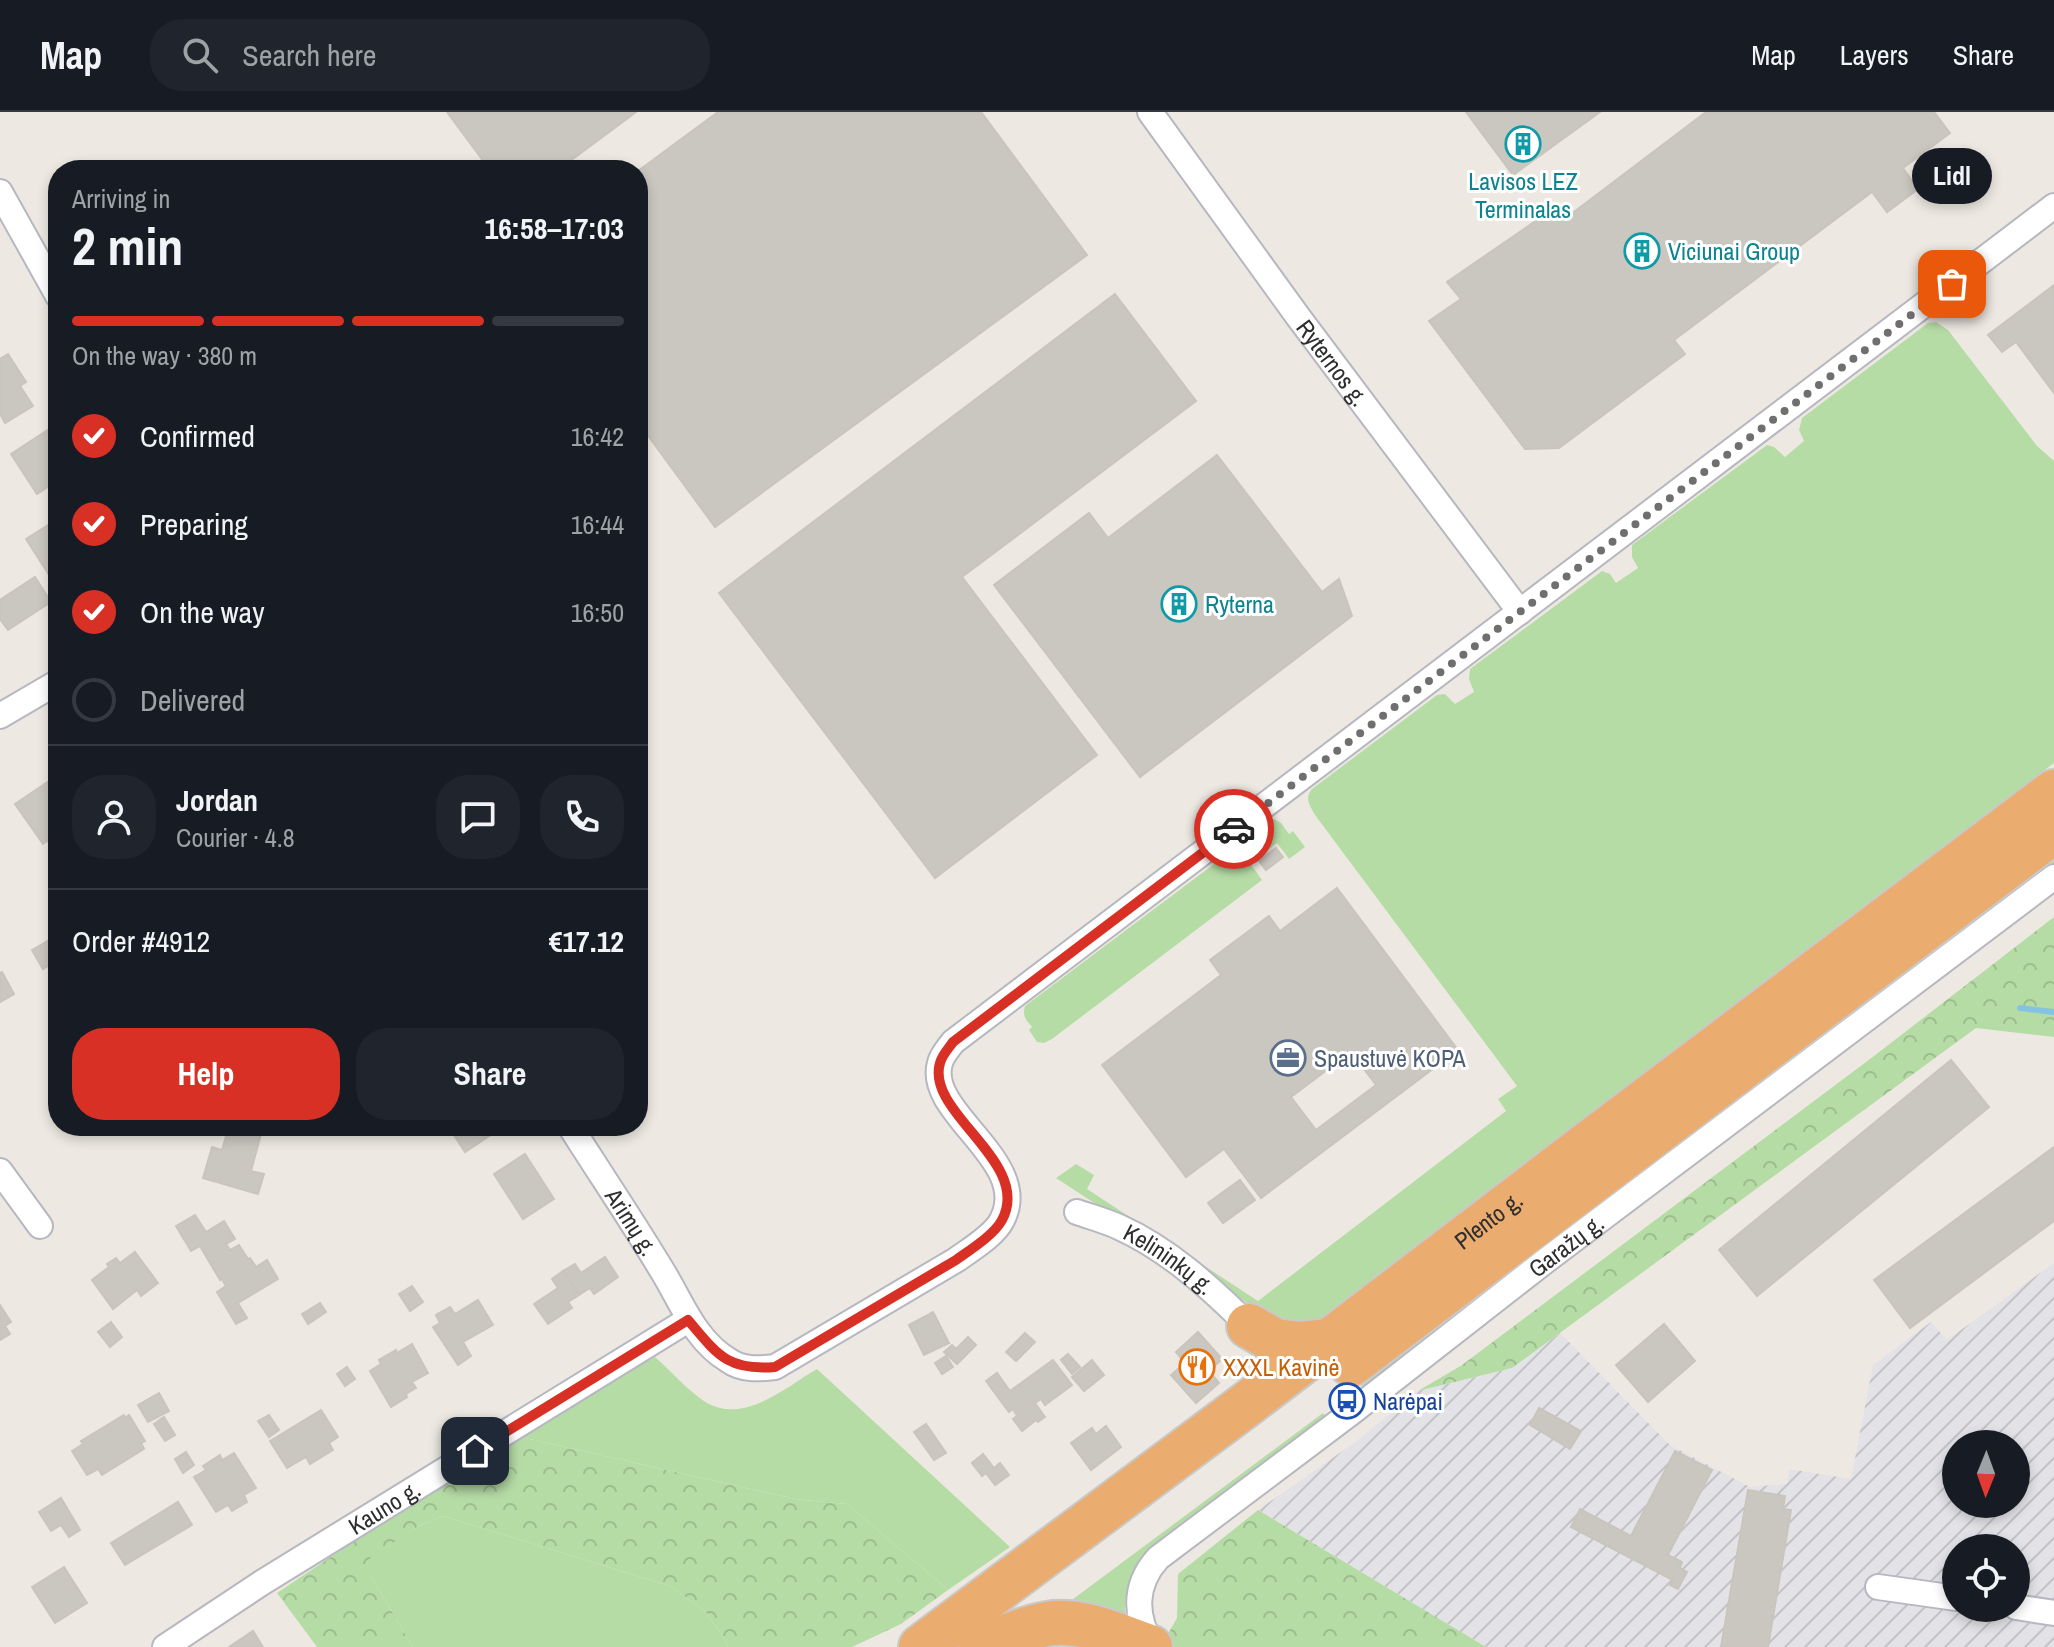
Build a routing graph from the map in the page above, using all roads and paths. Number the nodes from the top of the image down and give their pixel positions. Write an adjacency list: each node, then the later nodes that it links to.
1 (1150, 112): 5 (street, Ryternos g.)
2 (0, 192): 4 (street)
3 (2054, 206): 5 (street)
4 (48, 278)
5 (1520, 612): 15 (street)
6 (48, 688): 7 (street)
7 (0, 716)
8 (2054, 792): 17 (highway, Plento g.)
9 (2054, 831): 25 (highway, Plento g.)
10 (2054, 877): 27 (street, Garažų g.)
11 (576, 1136): 15 (street, Arimų g.)
12 (0, 1171): 14 (street)
13 (1077, 1212): 16 (street, Kelininkų g.)
14 (40, 1226)
15 (688, 1320): 23 (street, Kauno g.)
16 (1249, 1326): 17 (highway); 18 (highway)
17 (1330, 1341): 18 (highway, Plento g.)
18 (1247, 1404): 24 (highway, Plento g.)
19 (1878, 1587): 20 (street)
20 (1942, 1596)
21 (2030, 1609): 22 (street)
22 (2054, 1613)
23 (165, 1647)
24 (921, 1647)
25 (970, 1647)
26 (981, 1647): 27 (highway)
27 (1151, 1647)

